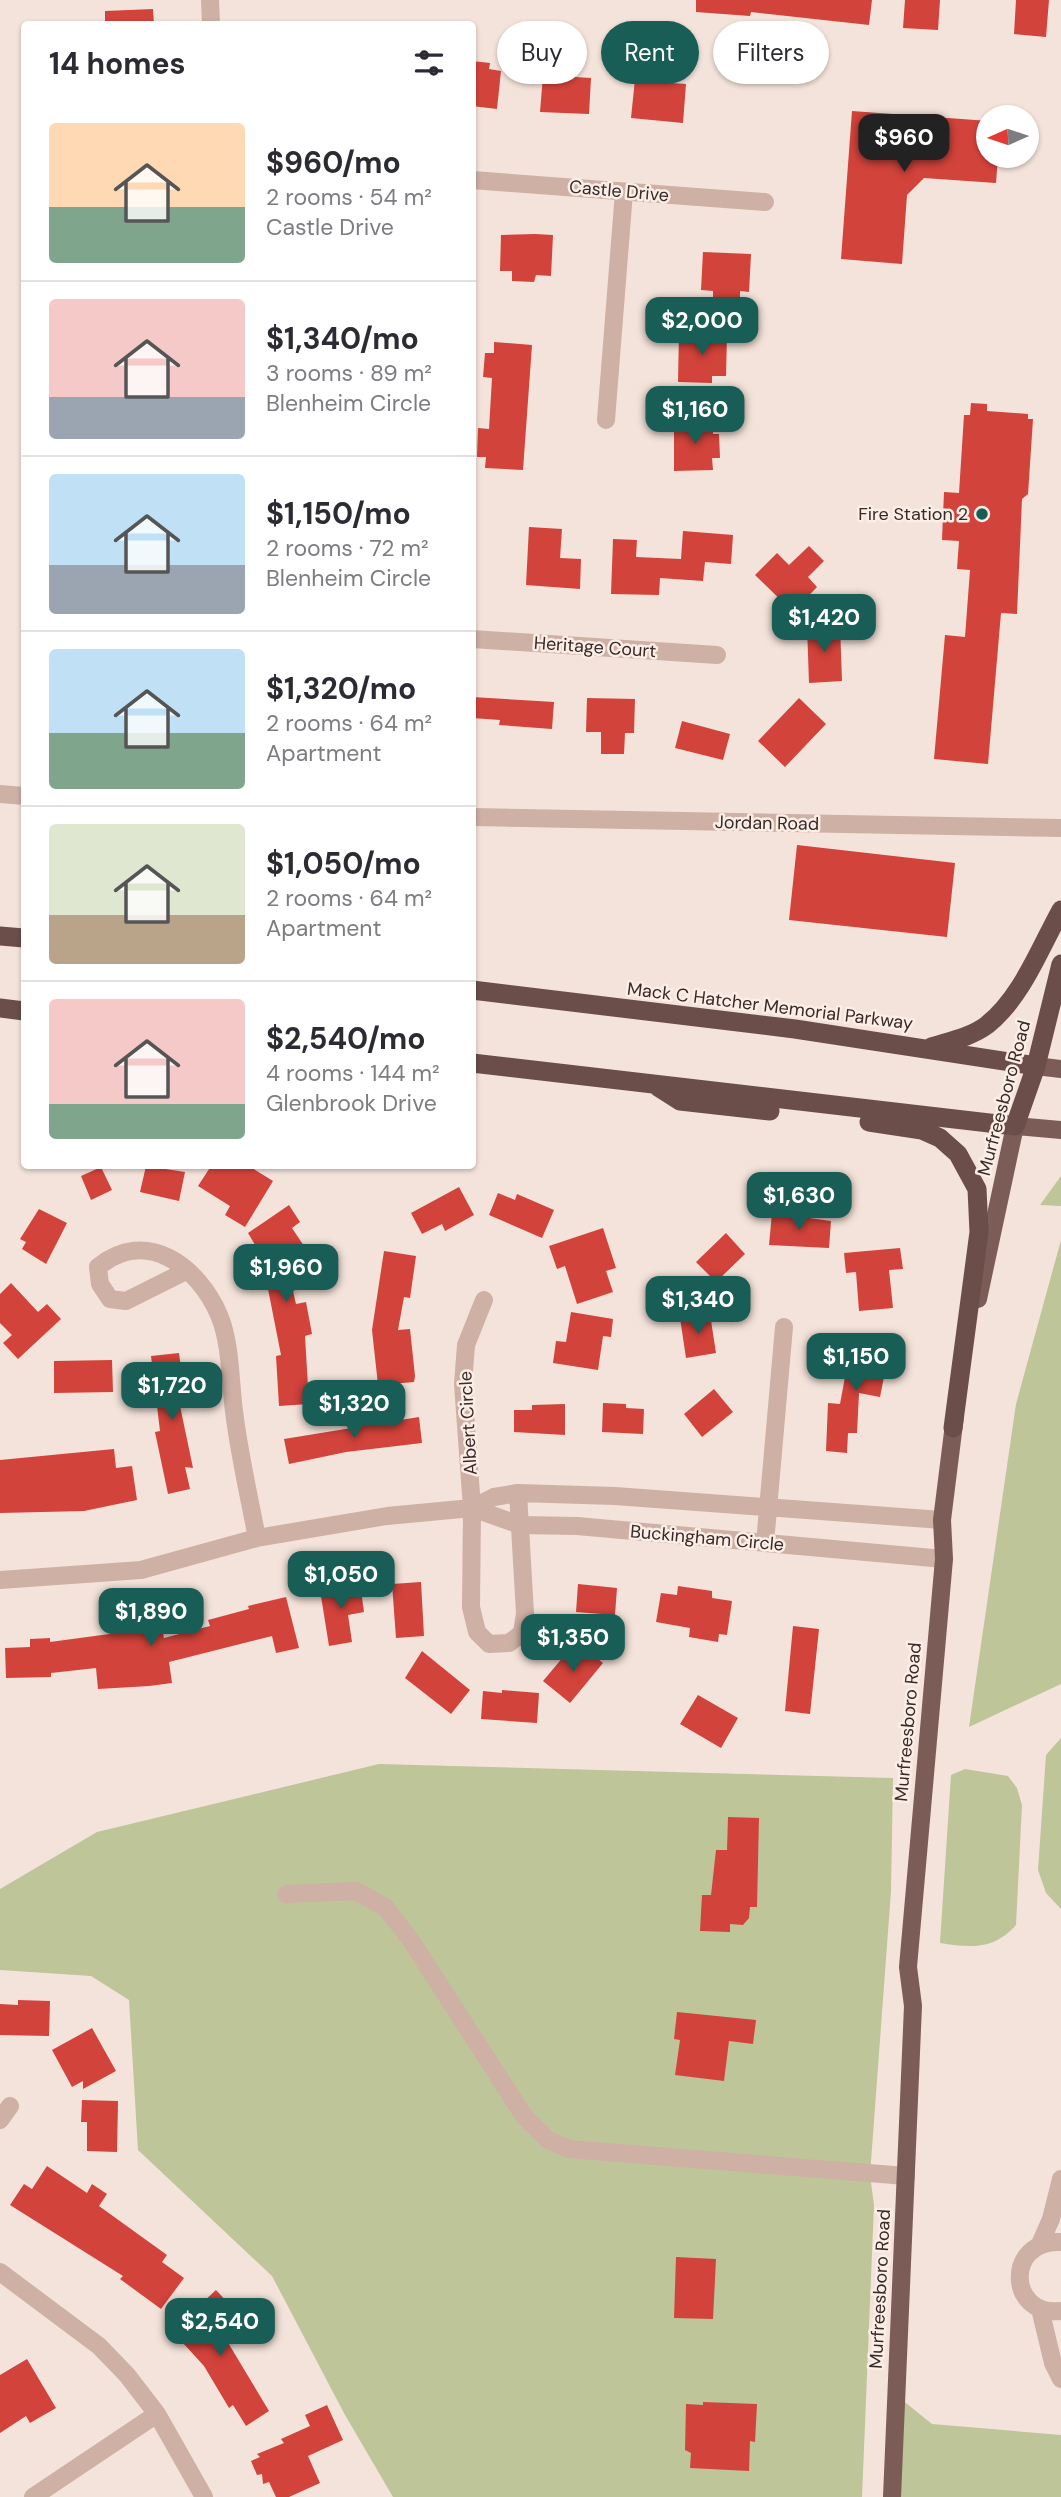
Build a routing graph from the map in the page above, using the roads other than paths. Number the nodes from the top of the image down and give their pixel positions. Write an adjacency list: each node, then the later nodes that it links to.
1 (210, 0): 2 (street)
2 (211, 21)
3 (476, 180): 4 (street, Castle Drive)
4 (624, 192): 5 (street, Castle Drive); 6 (street)
5 (765, 202)
6 (606, 420)
7 (476, 639): 8 (street, Heritage Court)
8 (717, 655)
9 (0, 794): 10 (street)
10 (21, 796)
11 (476, 817): 12 (street, Jordan Road)
12 (1061, 828)
13 (1061, 909): 20 (highway)
14 (0, 936): 15 (highway)
15 (21, 938)
16 (1061, 964): 22 (highway, Murfreesboro Road)
17 (476, 990): 20 (highway, Mack C Hatcher Memorial Parkway)
18 (0, 1008): 19 (highway)
19 (21, 1011)
20 (928, 1049): 22 (highway, Mack C Hatcher Memorial Parkway)
21 (476, 1063): 24 (highway)
22 (1036, 1066): 23 (main road, Mack C Hatcher Memorial Parkway); 25 (highway, Murfreesboro Road)
23 (1061, 1069)
24 (654, 1084): 25 (highway); 30 (highway)
25 (1015, 1126): 26 (main road); 30 (main road, Murfreesboro Road)
26 (1061, 1130)
27 (186, 1270): 36 (street)
28 (484, 1300): 32 (street, Albert Circle)
29 (784, 1326): 33 (street)
30 (953, 1427): 34 (main road, Murfreesboro Road)
31 (518, 1493): 32 (street, Buckingham Circle); 33 (street, Buckingham Circle); 35 (street)
32 (472, 1508): 35 (street, Buckingham Circle); 35 (street, Albert Circle); 36 (street, Buckingham Circle)
33 (769, 1508): 34 (street, Buckingham Circle); 37 (street)
34 (942, 1520): 38 (main road, Murfreesboro Road)
35 (520, 1525): 37 (street, Buckingham Circle)
36 (257, 1538): 39 (street, Buckingham Circle)
37 (765, 1543): 38 (street, Buckingham Circle)
38 (944, 1559): 41 (main road, Murfreesboro Road)
39 (0, 1580)
40 (286, 1894): 41 (street)
41 (906, 2176): 53 (main road, Murfreesboro Road)
42 (1061, 2179): 44 (street)
43 (1061, 2242): 44 (street)
44 (1041, 2244): 46 (street)
45 (0, 2272): 50 (street)
46 (1040, 2309): 47 (street); 48 (street)
47 (1061, 2311)
48 (1061, 2379): 49 (street)
49 (1061, 2393)
50 (157, 2414): 51 (street); 52 (street)
51 (33, 2497)
52 (204, 2497)
53 (892, 2497)

